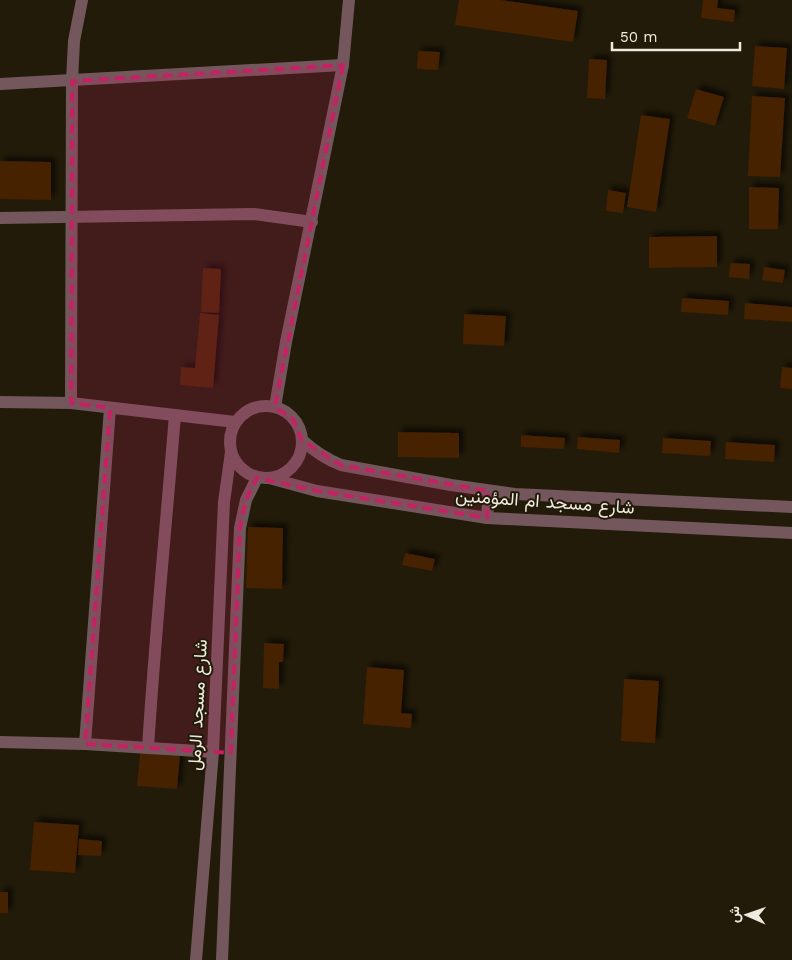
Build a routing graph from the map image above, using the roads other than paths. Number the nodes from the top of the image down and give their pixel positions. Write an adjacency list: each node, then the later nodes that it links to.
1 (82, 0): 4 (street)
2 (349, 0): 3 (street)
3 (343, 65): 4 (street); 8 (street)
4 (72, 80): 5 (street); 6 (street)
5 (0, 84)
6 (71, 216): 7 (street); 8 (street); 10 (street)
7 (0, 218)
8 (312, 222): 11 (street)
9 (0, 402): 10 (street)
10 (71, 403): 12 (street)
11 (275, 407): 14 (street); 15 (street)
12 (110, 408): 13 (street); 23 (street)
13 (175, 415): 14 (street); 24 (street)
14 (235, 422): 16 (street)
15 (302, 440): 17 (street); 18 (street, شارع مسجد ام المؤمنين)
16 (231, 452): 17 (street); 25 (street, شارع مسجد الرمل)
17 (263, 478): 20 (street, شارع مسجد ام المؤمنين); 26 (street, شارع مسجد الرمل)
18 (489, 491): 19 (street, شارع مسجد ام المؤمنين); 20 (street)
19 (792, 507)
20 (487, 518): 21 (street, شارع مسجد ام المؤمنين)
21 (792, 533)
22 (0, 742): 23 (street)
23 (85, 744): 24 (street)
24 (148, 748): 25 (street)
25 (213, 752): 26 (street); 27 (street, شارع مسجد الرمل)
26 (231, 753): 28 (street, شارع مسجد الرمل)
27 (196, 960)
28 (222, 960)

